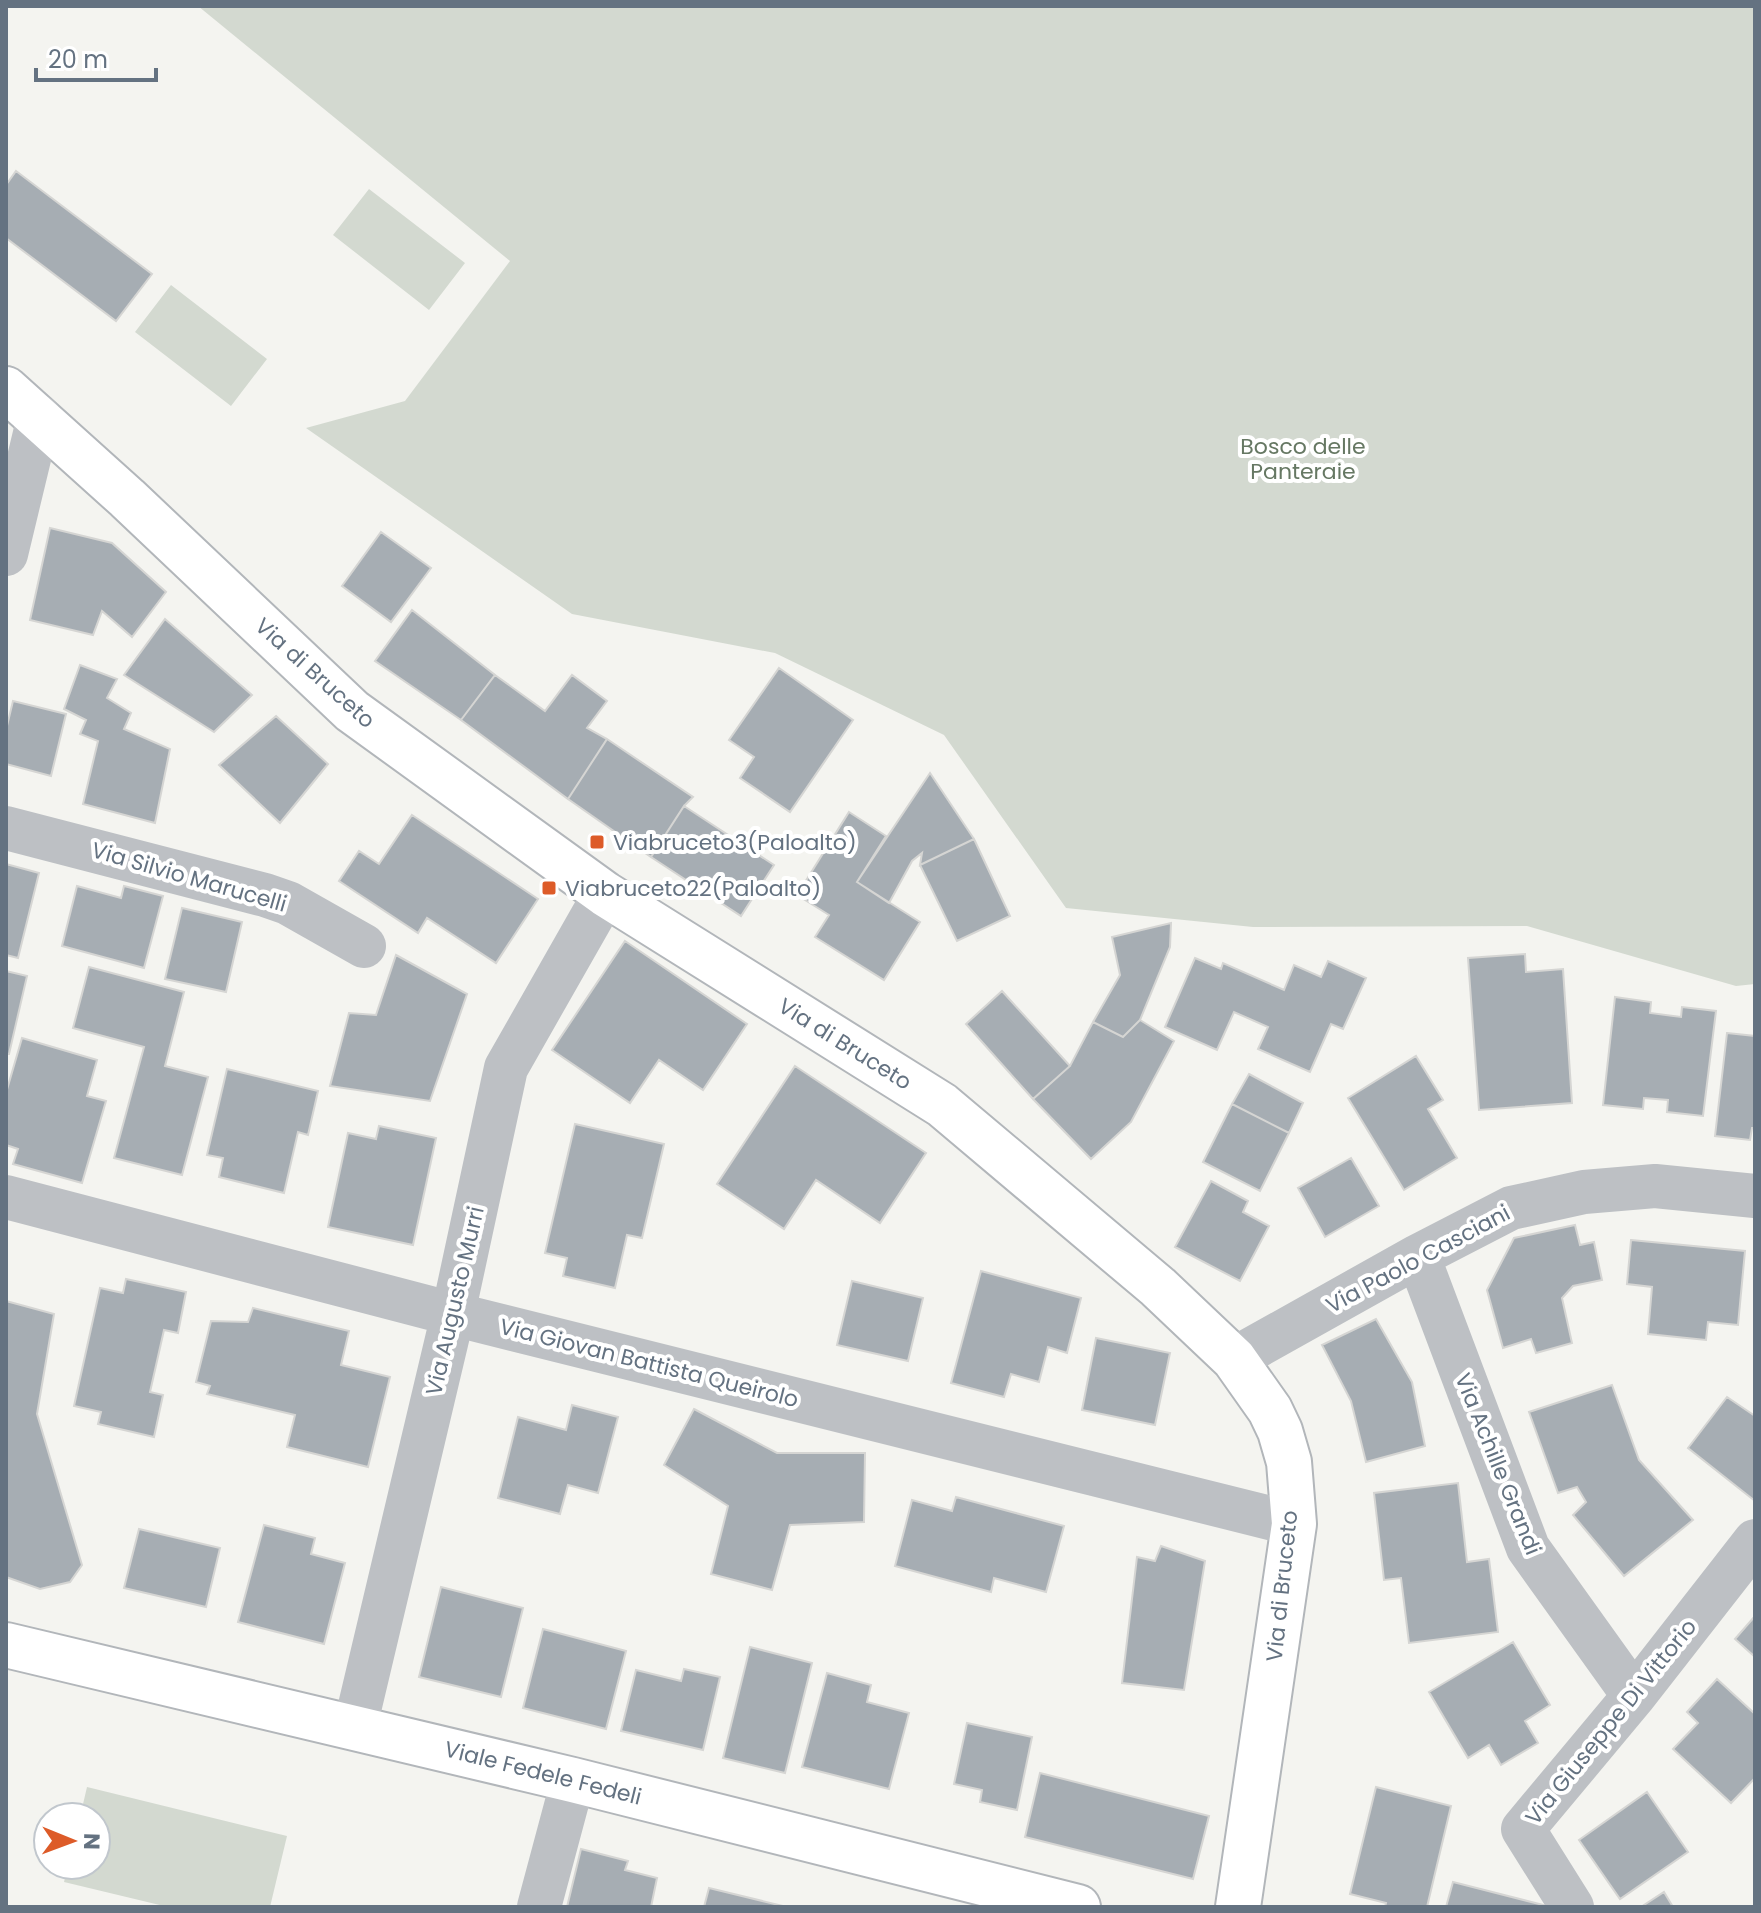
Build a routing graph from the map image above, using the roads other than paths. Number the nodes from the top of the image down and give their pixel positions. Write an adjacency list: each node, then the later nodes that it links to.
1 (6, 389): 2 (main road, Via di Bruceto)
2 (39, 417): 3 (street); 5 (main road, Via di Bruceto)
3 (6, 554)
4 (6, 828): 6 (street, Via Silvio Marucelli)
5 (605, 894): 10 (street, Via Augusto Murri); 11 (main road, Via di Bruceto)
6 (364, 946)
7 (1755, 1196): 9 (street, Via Paolo Casciani)
8 (6, 1197): 10 (street, Via Giovan Battista Queirolo)
9 (1418, 1256): 11 (street, Via Paolo Casciani); 15 (street, Via Achille Grandi)
10 (453, 1314): 12 (street, Via Giovan Battista Queirolo); 16 (street, Via Augusto Murri)
11 (1234, 1359): 12 (main road, Via di Bruceto)
12 (1294, 1524): 20 (main road, Via di Bruceto)
13 (1755, 1541): 15 (street, Via Giuseppe Di Vittorio)
14 (6, 1645): 16 (main road, Viale Fedele Fedeli)
15 (1634, 1696): 21 (street, Via Giuseppe Di Vittorio)
16 (355, 1727): 17 (main road, Viale Fedele Fedeli)
17 (573, 1780): 18 (street); 19 (main road, Viale Fedele Fedeli)
18 (539, 1907)
19 (1078, 1907)
20 (1238, 1907)
21 (1572, 1907)

